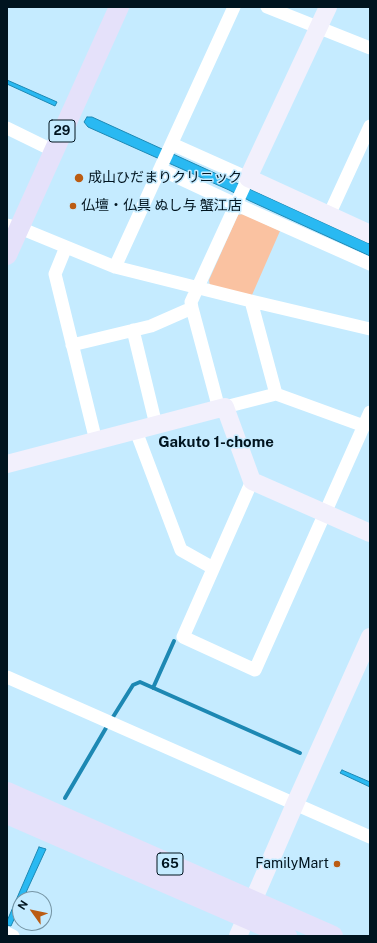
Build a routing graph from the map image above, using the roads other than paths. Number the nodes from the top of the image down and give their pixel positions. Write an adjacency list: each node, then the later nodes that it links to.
1 (119, 7): 10 (main road, 29)
2 (234, 7): 9 (street)
3 (267, 7): 5 (street)
4 (328, 7): 5 (street)
5 (319, 27): 6 (street); 12 (street)
6 (370, 48)
7 (370, 126): 14 (street)
8 (7, 128): 10 (street)
9 (171, 147): 11 (street); 12 (street)
10 (54, 151): 15 (main road, 29)
11 (161, 166): 13 (street); 20 (street)
12 (246, 182): 13 (street); 14 (street)
13 (237, 201): 19 (street); 21 (street)
14 (329, 215): 16 (street)
15 (13, 226): 17 (street); 18 (main road, 29)
16 (370, 234)
17 (66, 247): 20 (street); 26 (street)
18 (7, 255)
19 (370, 264)
20 (115, 266): 21 (street)
21 (198, 287): 22 (street); 23 (street)
22 (251, 301): 24 (street); 27 (street)
23 (192, 308): 25 (street); 28 (street)
24 (370, 329)
25 (133, 330): 26 (street); 30 (street)
26 (72, 345): 33 (street)
27 (276, 394): 28 (street); 31 (street)
28 (222, 408): 30 (street); 35 (street)
29 (370, 412): 31 (street)
30 (156, 425): 32 (street)
31 (364, 426): 36 (street)
32 (136, 431): 33 (street); 38 (street)
33 (96, 441): 34 (street)
34 (7, 464)
35 (252, 481): 36 (street); 38 (street)
36 (325, 513): 37 (street); 38 (street)
37 (370, 533)
38 (213, 568)
39 (370, 637): 42 (street)
40 (7, 677): 42 (street)
41 (7, 792): 45 (main road, 65)
42 (295, 804): 44 (street); 45 (street)
43 (7, 814): 45 (main road, 65)
44 (370, 837)
45 (249, 909): 48 (street); 49 (main road, 65); 50 (main road, 65)
46 (7, 933): 47 (street)
47 (13, 936)
48 (238, 936)
49 (287, 936)
50 (333, 936)

